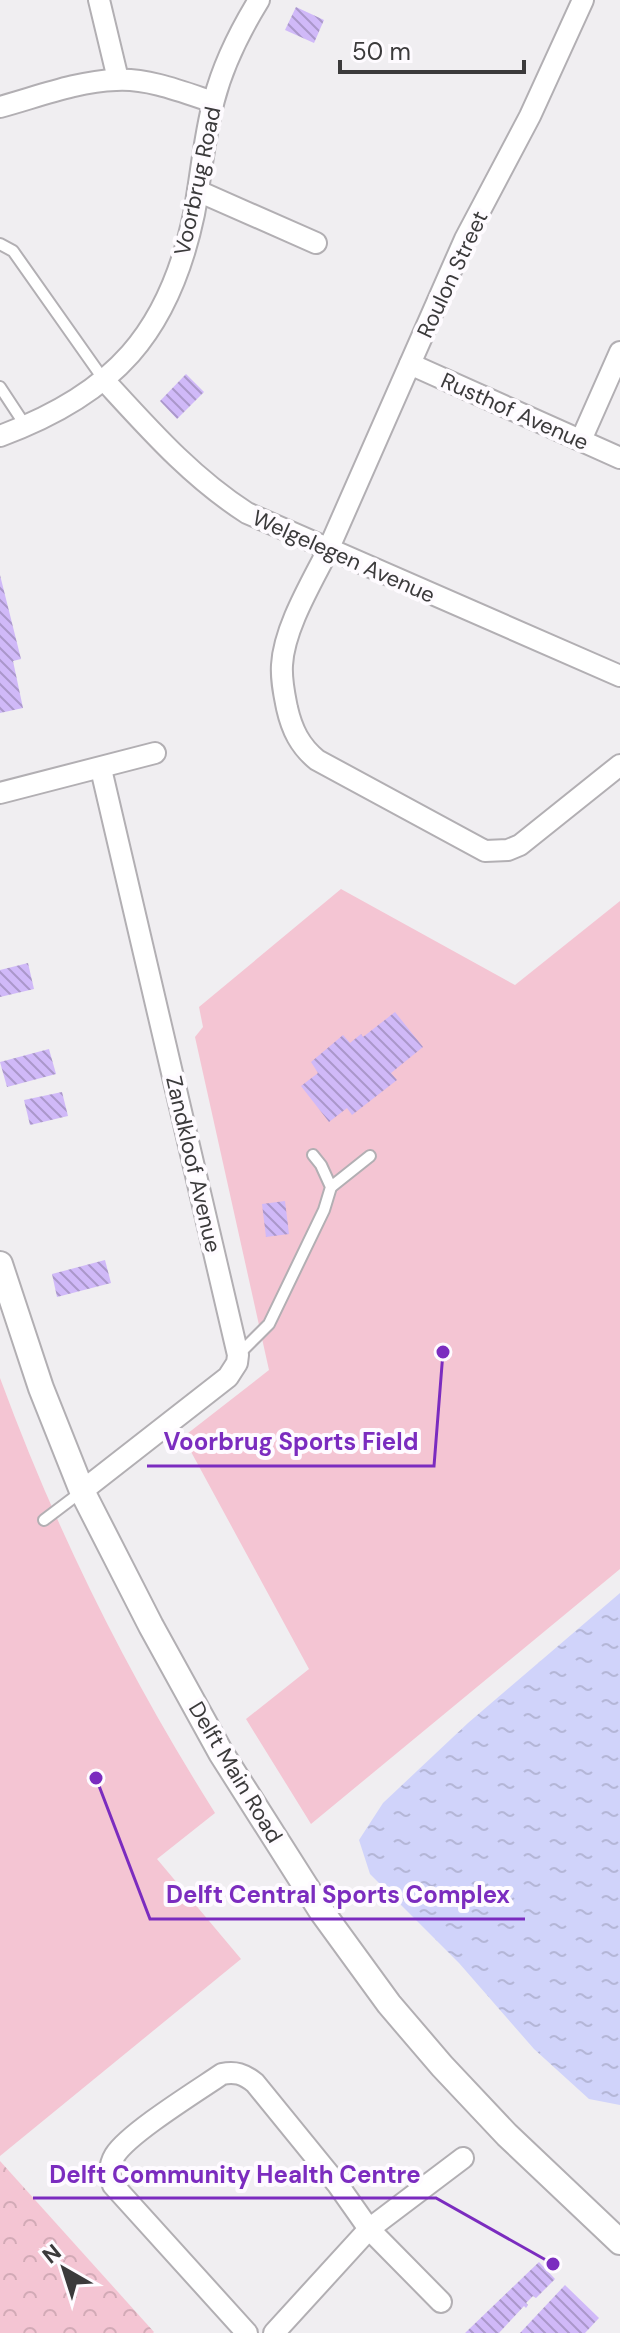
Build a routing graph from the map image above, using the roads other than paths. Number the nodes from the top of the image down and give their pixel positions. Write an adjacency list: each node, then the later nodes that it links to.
1 (99, 0): 4 (street)
2 (259, 0): 5 (street, Voorbrug Road)
3 (583, 0): 11 (street, Roulon Street)
4 (118, 79): 5 (street); 6 (street)
5 (213, 102): 7 (street, Voorbrug Road)
6 (0, 107)
7 (198, 191): 8 (street); 12 (street, Voorbrug Road)
8 (316, 243)
9 (0, 244): 12 (lane)
10 (620, 352): 15 (street)
11 (410, 364): 15 (street, Rusthof Avenue); 17 (street, Roulon Street)
12 (104, 380): 14 (street, Voorbrug Road); 17 (street, Welgelegen Avenue)
13 (0, 387): 14 (lane)
14 (8, 432)
15 (581, 440): 16 (street, Rusthof Avenue)
16 (620, 458)
17 (328, 550): 18 (street, Welgelegen Avenue); 20 (street, Roulon Street)
18 (620, 676)
19 (155, 753): 21 (street)
20 (620, 765)
21 (101, 769): 22 (street); 27 (street, Zandkloof Avenue)
22 (0, 793)
23 (313, 1155): 25 (lane)
24 (370, 1156): 25 (lane)
25 (331, 1187): 27 (lane)
26 (0, 1264): 28 (street, Delft Main Road)
27 (238, 1355): 28 (street)
28 (82, 1491): 29 (lane); 32 (street, Delft Main Road)
29 (44, 1520)
30 (463, 2158): 31 (street)
31 (369, 2229): 33 (street); 34 (street); 35 (street)
32 (620, 2242)
33 (441, 2302)
34 (279, 2331)
35 (247, 2333)

